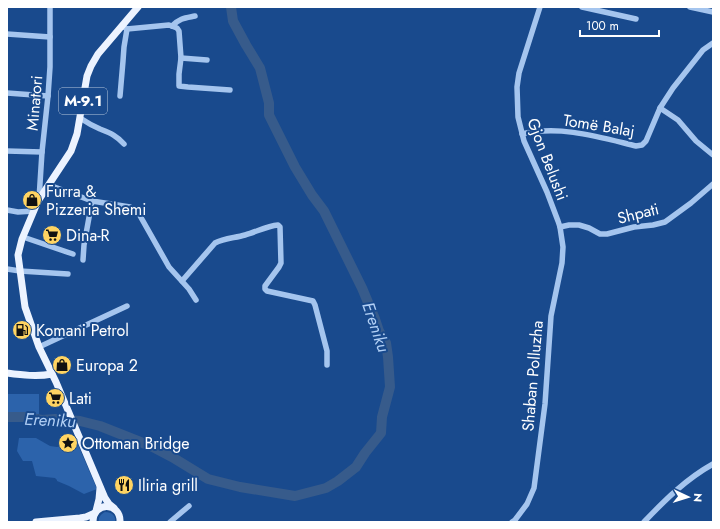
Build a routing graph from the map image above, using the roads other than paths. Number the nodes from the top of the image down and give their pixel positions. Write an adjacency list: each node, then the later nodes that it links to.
1 (50, 7): 12 (street, Minatori)
2 (138, 7): 10 (main road, M-9.1)
3 (540, 7): 22 (street, Gjon Belushi)
4 (582, 7): 8 (street)
5 (690, 7): 6 (street)
6 (713, 12)
7 (195, 16): 9 (street)
8 (636, 20)
9 (172, 26): 10 (street); 14 (street)
10 (124, 28): 19 (street); 21 (main road, M-9.1)
11 (7, 34): 12 (street)
12 (50, 37): 18 (street, Minatori)
13 (713, 43): 20 (street, Tomë Balaj)
14 (181, 58): 15 (street); 16 (street)
15 (207, 60)
16 (230, 90)
17 (7, 93): 18 (street)
18 (48, 96): 25 (street, Minatori)
19 (120, 96)
20 (660, 108): 22 (street, Tomë Balaj); 26 (street)
21 (80, 118): 23 (street); 28 (main road, M-9.1)
22 (522, 134): 33 (street, Gjon Belushi)
23 (124, 144)
24 (7, 151): 25 (street)
25 (42, 152): 29 (street, Minatori)
26 (713, 154)
27 (713, 184): 33 (street, Shpati)
28 (50, 185): 29 (main road, M-9.1); 30 (street)
29 (38, 201): 32 (main road, M-9.1)
30 (92, 201): 36 (street); 40 (street)
31 (7, 210): 32 (street)
32 (34, 211): 34 (main road, M-9.1)
33 (560, 227): 56 (street, Shaban Polluzha)
34 (23, 237): 35 (street); 38 (main road, M-9.1)
35 (73, 254)
36 (83, 260)
37 (7, 268): 38 (street)
38 (20, 270): 39 (street); 43 (main road, M-9.1)
39 (68, 274)
40 (182, 281): 41 (street); 44 (street)
41 (196, 300)
42 (127, 306): 43 (street)
43 (39, 346): 46 (main road, M-9.1)
44 (327, 365)
45 (7, 373): 46 (main road)
46 (52, 374): 48 (main road, M-9.1)
47 (713, 464): 57 (street)
48 (99, 483): 50 (main road, M-9.1); 51 (main road, M-9.1)
49 (189, 506): 55 (street)
50 (114, 508): 51 (main road); 52 (main road, M-9.1)
51 (95, 512): 53 (main road); 54 (main road, M-9.1)
52 (121, 521)
53 (36, 522)
54 (93, 522)
55 (170, 522)
56 (512, 522)
57 (644, 522)

